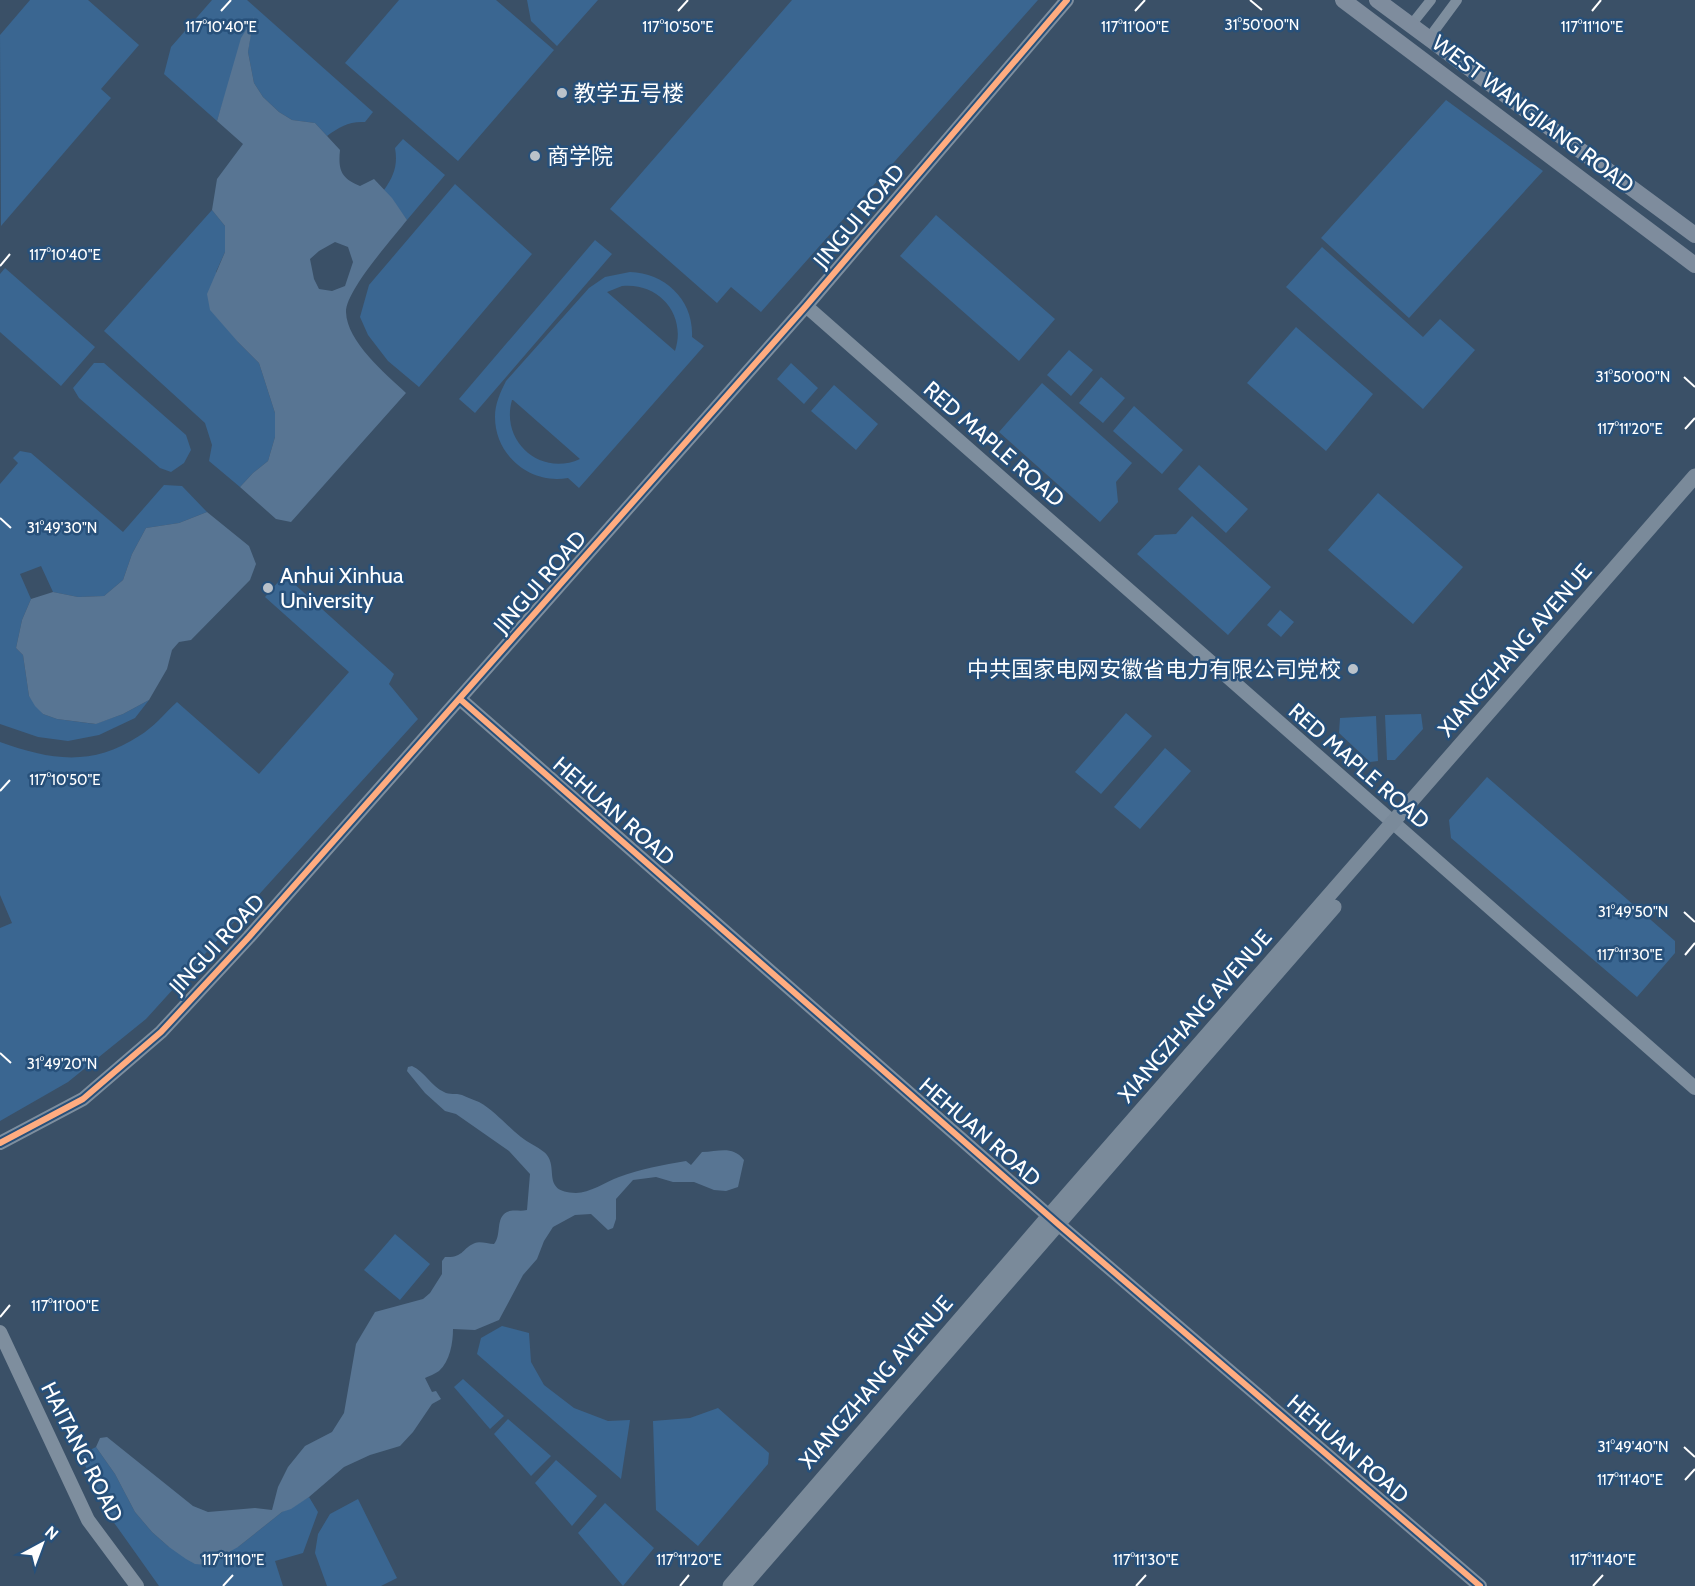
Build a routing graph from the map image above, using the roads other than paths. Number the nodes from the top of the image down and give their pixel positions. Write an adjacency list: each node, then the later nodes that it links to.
1 (1067, 0): 10 (street, JINGUI ROAD)
2 (1343, 0): 9 (main road, WEST WANGJIANG ROAD)
3 (1377, 0): 6 (main road, WEST WANGJIANG ROAD)
4 (1431, 0): 6 (street)
5 (1457, 0): 7 (street)
6 (1411, 26): 7 (main road, WEST WANGJIANG ROAD)
7 (1429, 38): 8 (main road, WEST WANGJIANG ROAD)
8 (1695, 235)
9 (1695, 265)
10 (806, 306): 13 (street, JINGUI ROAD); 14 (street, RED MAPLE ROAD)
11 (1695, 476): 14 (main road, XIANGZHANG AVENUE)
12 (1695, 491): 14 (main road, XIANGZHANG AVENUE)
13 (460, 699): 16 (street, JINGUI ROAD); 17 (street, HEHUAN ROAD)
14 (1396, 827): 15 (street, RED MAPLE ROAD); 17 (main road, XIANGZHANG AVENUE)
15 (1695, 1088)
16 (0, 1143)
17 (1053, 1220): 20 (main road, XIANGZHANG AVENUE); 21 (main road, XIANGZHANG AVENUE); 22 (street, HEHUAN ROAD)
18 (0, 1332): 19 (street, HAITANG ROAD)
19 (137, 1586)
20 (730, 1586)
21 (743, 1586)
22 (1480, 1586)

